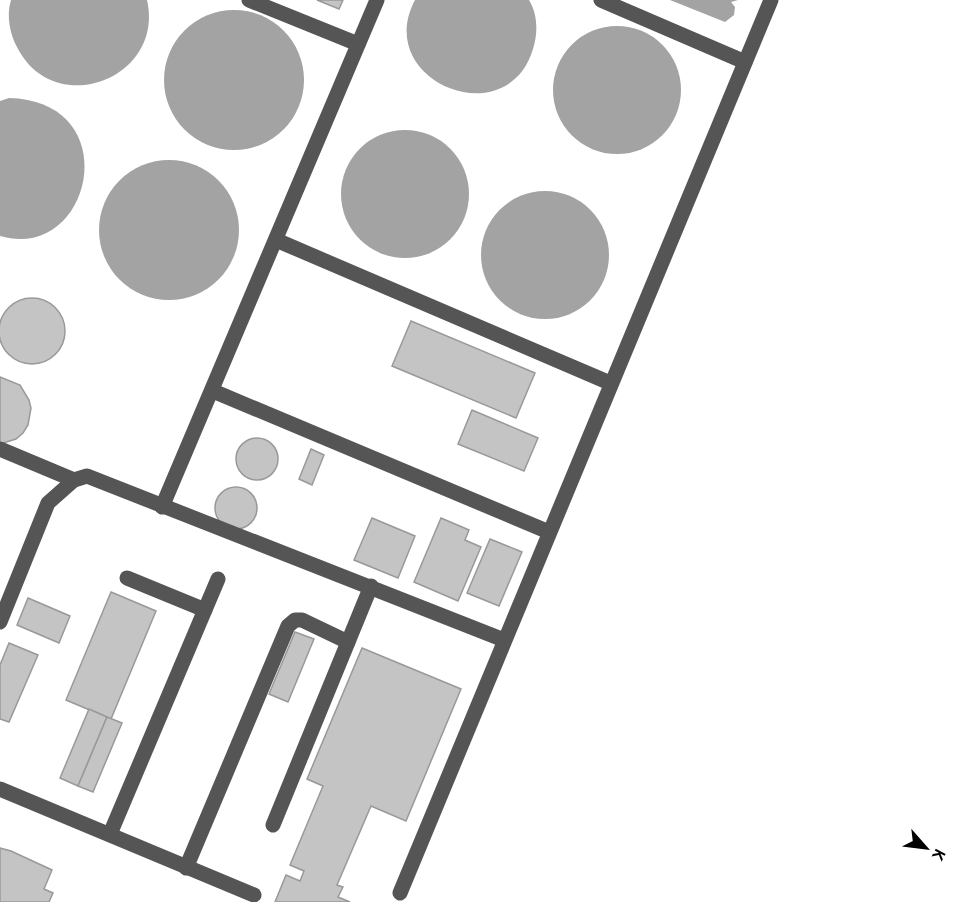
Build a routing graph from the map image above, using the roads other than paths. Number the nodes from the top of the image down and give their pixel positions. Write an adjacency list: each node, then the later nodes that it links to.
1 (249, 0): 5 (street)
2 (377, 0): 5 (street)
3 (601, 0): 6 (street)
4 (771, 0): 6 (street)
5 (358, 44): 7 (street)
6 (745, 62): 8 (street)
7 (276, 240): 8 (street); 9 (street)
8 (610, 383): 13 (street)
9 (213, 391): 12 (street); 13 (street)
10 (0, 449): 11 (street)
11 (74, 480): 12 (street); 18 (street)
12 (162, 507): 16 (street)
13 (549, 532): 19 (street)
14 (127, 578): 17 (street)
15 (218, 579): 17 (street)
16 (371, 586): 19 (street); 20 (street)
17 (205, 610): 23 (street)
18 (0, 622)
19 (504, 640): 25 (street)
20 (348, 642): 22 (street); 24 (street)
21 (0, 789): 23 (street)
22 (273, 825)
23 (110, 834): 24 (street)
24 (186, 868): 26 (street)
25 (400, 893)
26 (254, 895)

